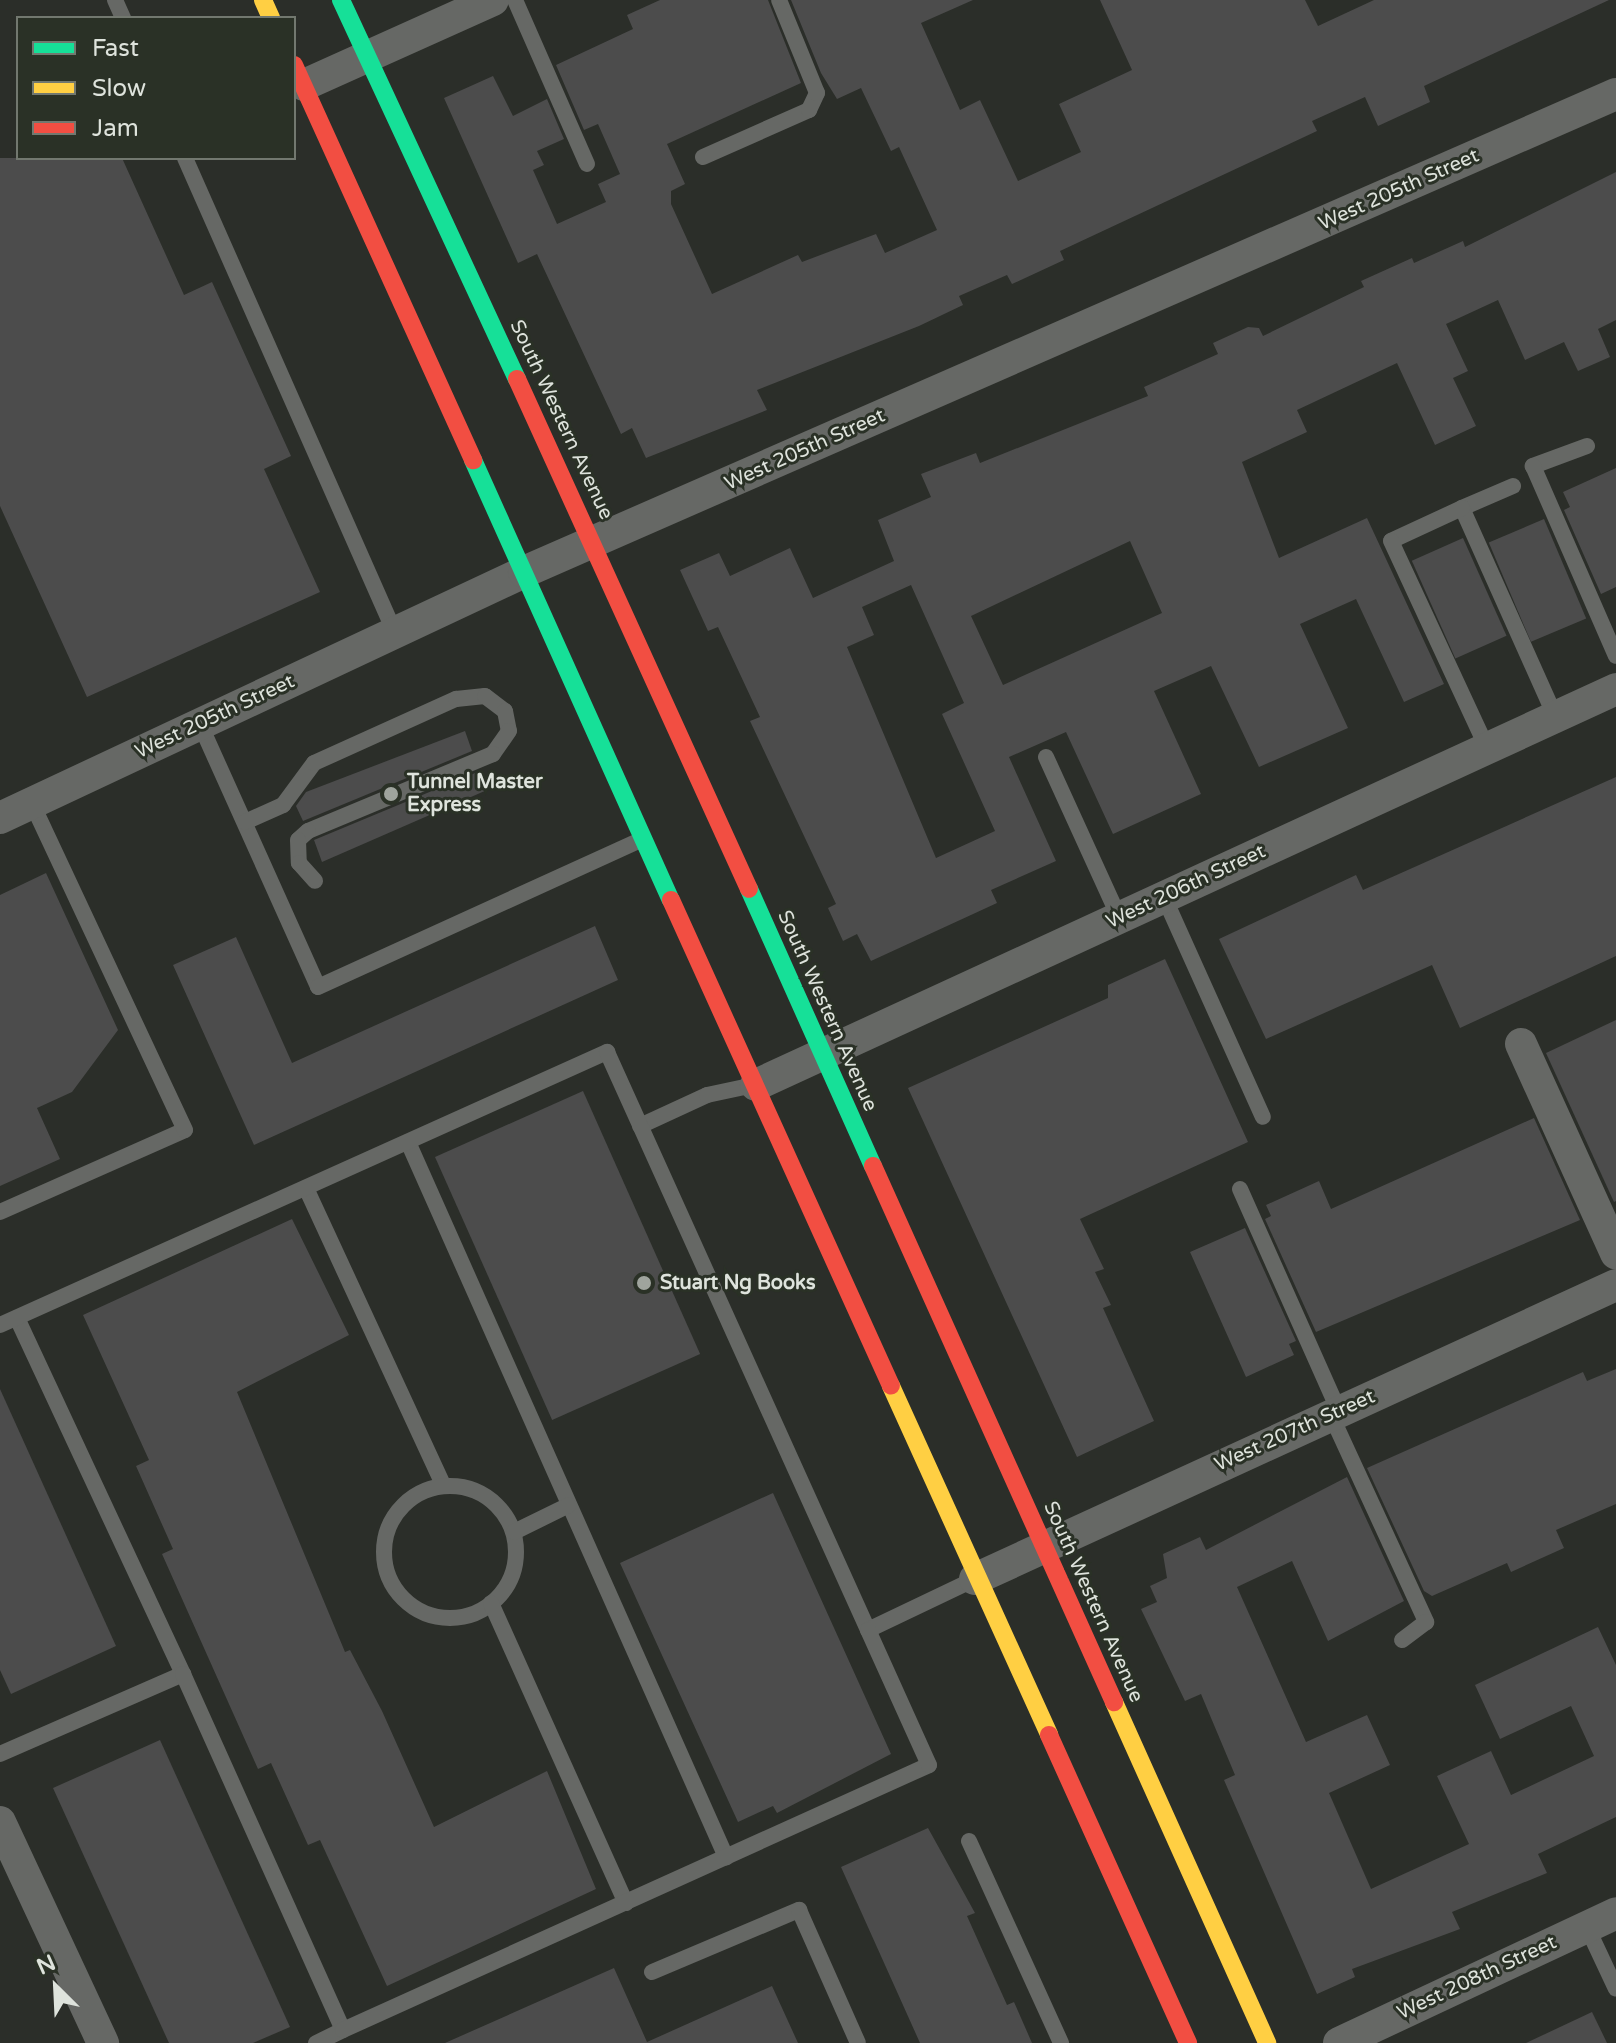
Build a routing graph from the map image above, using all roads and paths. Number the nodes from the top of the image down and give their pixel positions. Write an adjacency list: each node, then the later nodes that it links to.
1 (341, 0): 5 (main road, South Western Avenue)
2 (493, 0): 5 (street)
3 (515, 0): 10 (lane)
4 (779, 0): 8 (lane)
5 (368, 57): 6 (street); 14 (main road, South Western Avenue)
6 (299, 75): 15 (main road)
7 (1616, 94): 14 (street, West 205th Street)
8 (703, 157)
9 (186, 160): 16 (lane)
10 (587, 164)
11 (1587, 446): 17 (lane)
12 (1513, 486): 13 (lane)
13 (1462, 508): 19 (lane); 21 (lane)
14 (594, 544): 15 (street, West 205th Street); 31 (main road, South Western Avenue)
15 (524, 572): 16 (street, West 205th Street); 26 (main road)
16 (395, 633): 20 (street, West 205th Street)
17 (1616, 656)
18 (1616, 689): 19 (street, West 206th Street)
19 (1555, 716): 21 (street, West 206th Street)
20 (200, 724): 23 (street, West 205th Street); 25 (lane)
21 (1487, 748): 28 (street, West 206th Street)
22 (1046, 757): 29 (lane)
23 (32, 804): 24 (street, West 205th Street); 38 (lane)
24 (0, 818)
25 (245, 822): 26 (lane); 27 (lane)
26 (645, 838): 32 (main road)
27 (315, 881)
28 (1164, 897): 29 (street, West 206th Street); 33 (lane)
29 (1119, 917): 31 (street, West 206th Street)
30 (1521, 1044): 39 (street)
31 (823, 1054): 32 (street, West 206th Street); 47 (main road, South Western Avenue)
32 (756, 1085): 34 (lane); 48 (main road)
33 (1263, 1117)
34 (640, 1126): 35 (lane); 50 (lane)
35 (408, 1142): 36 (lane); 45 (lane)
36 (306, 1188): 41 (lane); 44 (lane)
37 (1240, 1189): 43 (lane)
38 (0, 1212)
39 (1616, 1253)
40 (1616, 1285): 43 (street, West 207th Street)
41 (17, 1318): 42 (lane); 52 (lane)
42 (0, 1325)
43 (1335, 1413): 47 (street, West 207th Street); 51 (lane)
44 (444, 1486): 46 (lane); 49 (lane)
45 (569, 1505): 46 (lane); 56 (lane)
46 (514, 1532): 49 (lane)
47 (1044, 1546): 48 (street, West 207th Street); 67 (main road, South Western Avenue)
48 (975, 1579): 50 (lane); 66 (main road)
49 (491, 1603): 57 (lane)
50 (868, 1630): 56 (lane)
51 (1402, 1640)
52 (183, 1674): 53 (lane); 61 (lane)
53 (0, 1754)
54 (0, 1822): 62 (street)
55 (969, 1841): 65 (lane)
56 (726, 1857): 57 (lane)
57 (626, 1903): 61 (lane)
58 (1602, 1920): 60 (lane); 68 (street, West 208th Street)
59 (652, 1972): 64 (lane)
60 (1616, 1989)
61 (343, 2030): 63 (lane)
62 (103, 2043)
63 (316, 2043)
64 (858, 2043)
65 (1061, 2043)
66 (1188, 2043)
67 (1267, 2043)
68 (1339, 2043)

